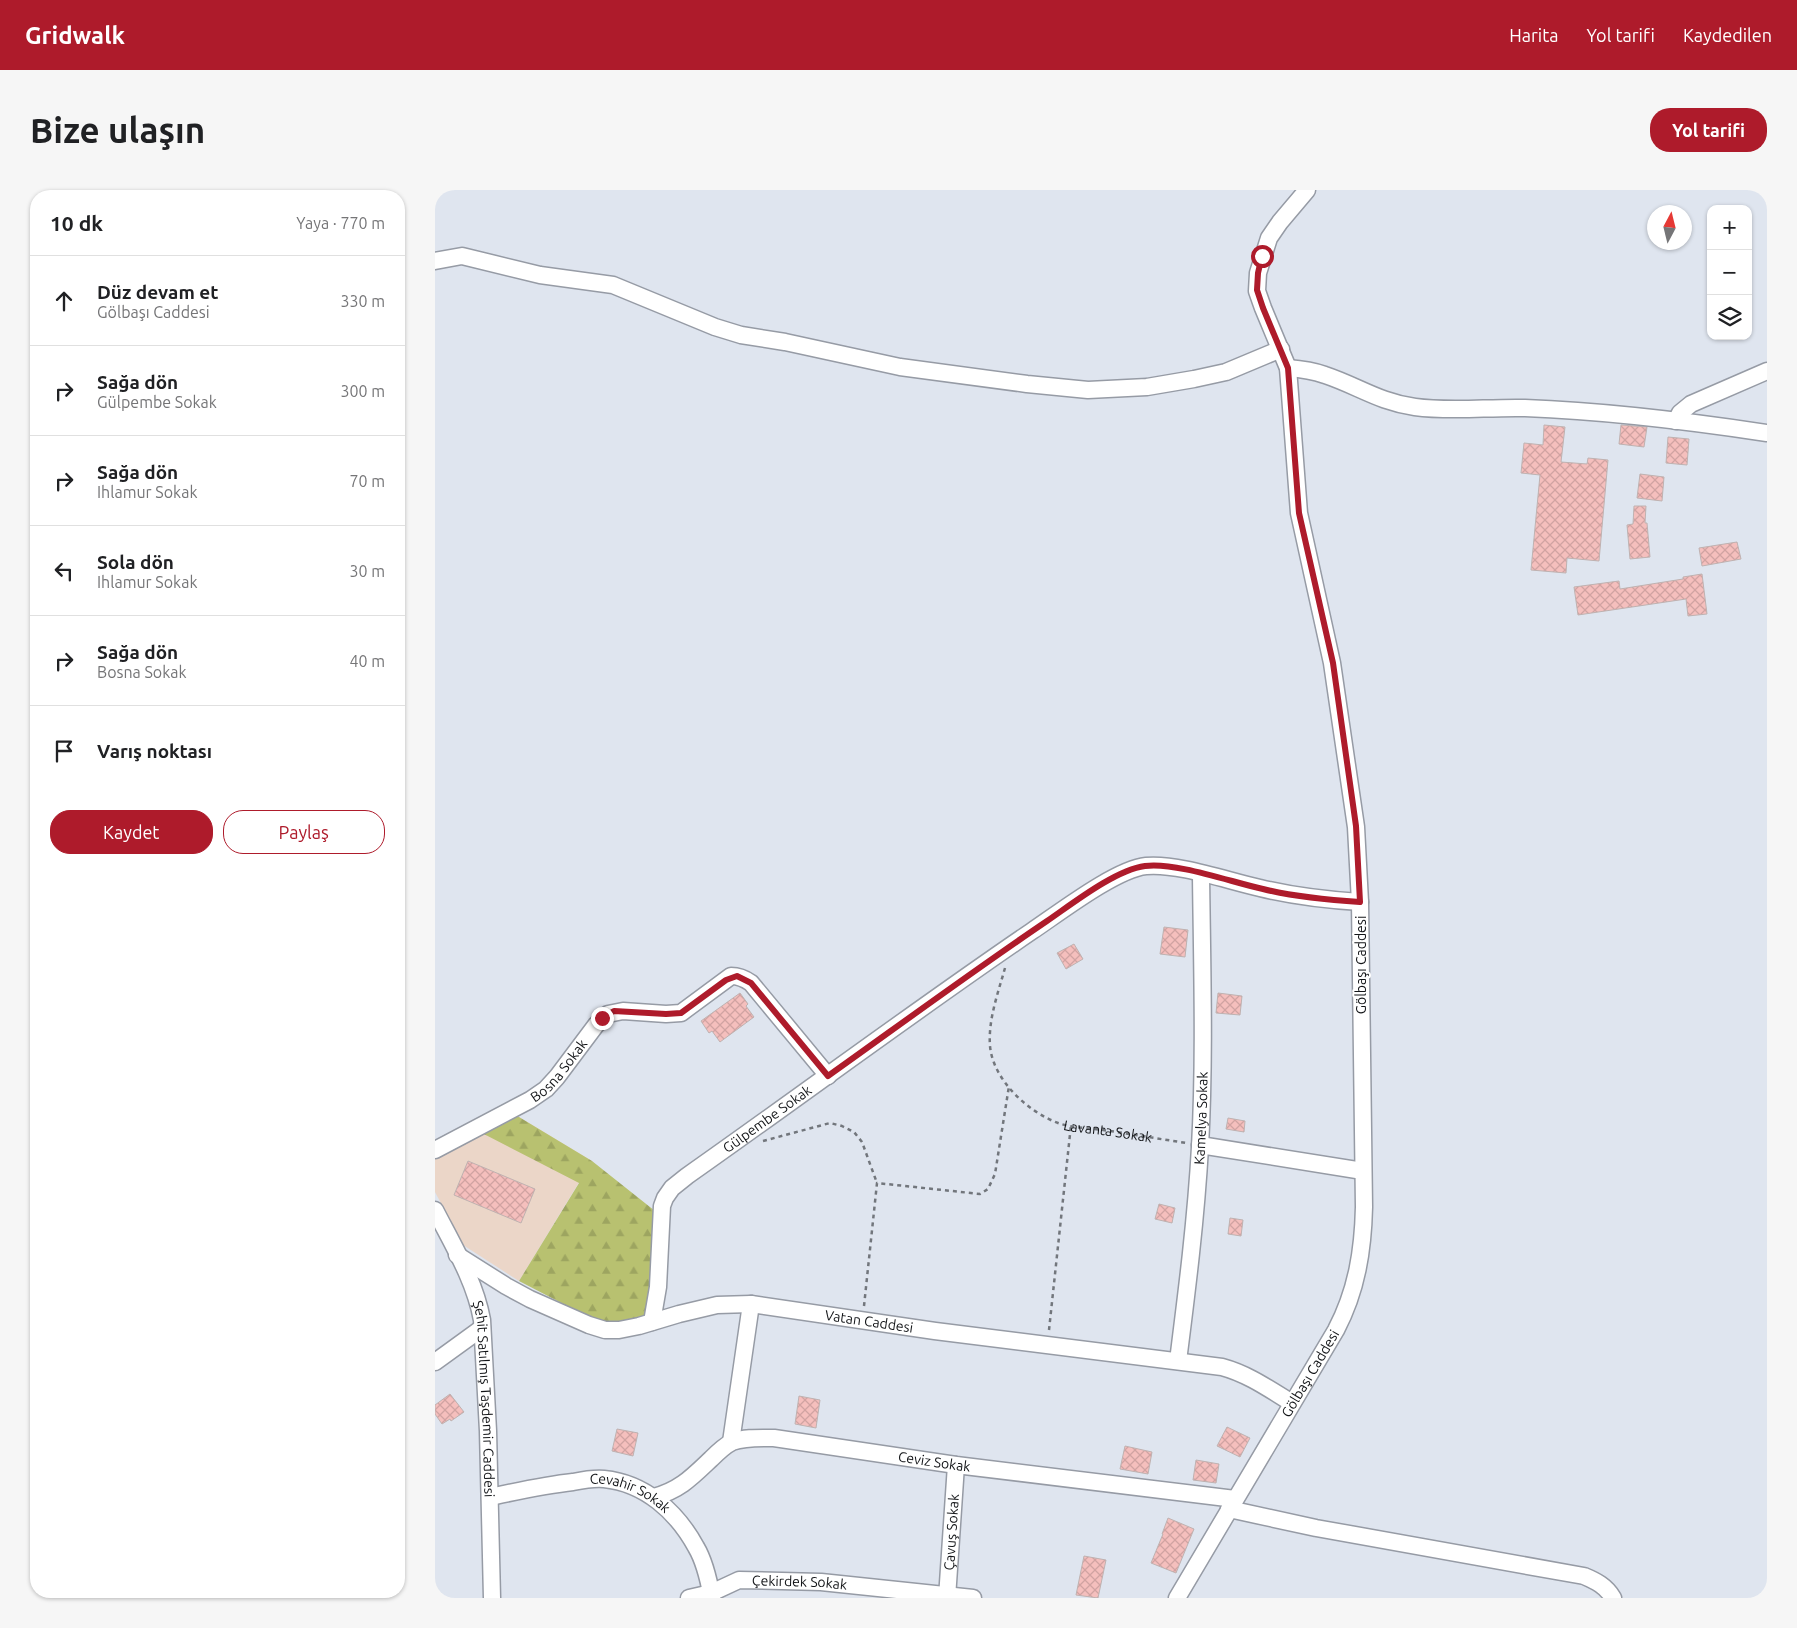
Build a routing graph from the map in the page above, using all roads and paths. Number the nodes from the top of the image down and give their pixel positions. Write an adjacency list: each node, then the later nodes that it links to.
1 (1307, 190): 3 (street, Gölbaşı Caddesi)
2 (435, 261): 3 (street)
3 (1281, 349): 4 (street, Gölbaşı Caddesi)
4 (1288, 368): 6 (street); 9 (street, Gölbaşı Caddesi)
5 (1767, 371): 6 (street)
6 (1676, 421): 7 (street)
7 (1767, 434)
8 (1201, 874): 9 (street, Gülpembe Sokak); 10 (street, Gülpembe Sokak); 15 (street, Kamelya Sokak)
9 (1360, 902): 17 (street, Gölbaşı Caddesi)
10 (1011, 946): 11 (street, Gülpembe Sokak); 12 (path, Lavanta Sokak)
11 (828, 1076): 16 (street, Bosna Sokak); 24 (street, Gülpembe Sokak)
12 (1009, 1086): 13 (path, Lavanta Sokak); 18 (path)
13 (1071, 1126): 15 (path, Lavanta Sokak); 26 (path)
14 (756, 1143): 18 (path)
15 (1200, 1145): 17 (street); 27 (street, Kamelya Sokak)
16 (435, 1150)
17 (1363, 1171): 29 (street, Gölbaşı Caddesi)
18 (877, 1183): 23 (path)
19 (435, 1210): 20 (street, Şehit Satılmış Taşdemir Caddesi)
20 (442, 1239): 21 (street, Şehit Satılmış Taşdemir Caddesi)
21 (457, 1255): 24 (street, Vatan Caddesi); 25 (street, Şehit Satılmış Taşdemir Caddesi)
22 (751, 1304): 23 (street, Vatan Caddesi); 24 (street, Vatan Caddesi); 30 (street)
23 (863, 1320): 26 (street, Vatan Caddesi)
24 (652, 1322)
25 (482, 1328): 28 (street); 32 (street, Şehit Satılmış Taşdemir Caddesi)
26 (1048, 1345): 27 (street, Vatan Caddesi)
27 (1178, 1361): 29 (street, Vatan Caddesi)
28 (435, 1362)
29 (1292, 1403): 34 (street, Gölbaşı Caddesi)
30 (731, 1442): 31 (street, Ceviz Sokak); 33 (street)
31 (956, 1465): 34 (street, Ceviz Sokak); 36 (street, Çavuş Sokak)
32 (490, 1497): 33 (street, Cevahir Sokak); 37 (street, Şehit Satılmış Taşdemir Caddesi)
33 (654, 1497): 35 (street, Cevahir Sokak)
34 (1232, 1504): 40 (street, Gölbaşı Caddesi); 41 (street, Ceviz Sokak)
35 (712, 1596): 36 (street, Çekirdek Sokak); 38 (street, Çekirdek Sokak)
36 (948, 1596): 39 (street, Çekirdek Sokak)
37 (492, 1598)
38 (689, 1598)
39 (973, 1598)
40 (1177, 1598)
41 (1613, 1598)

